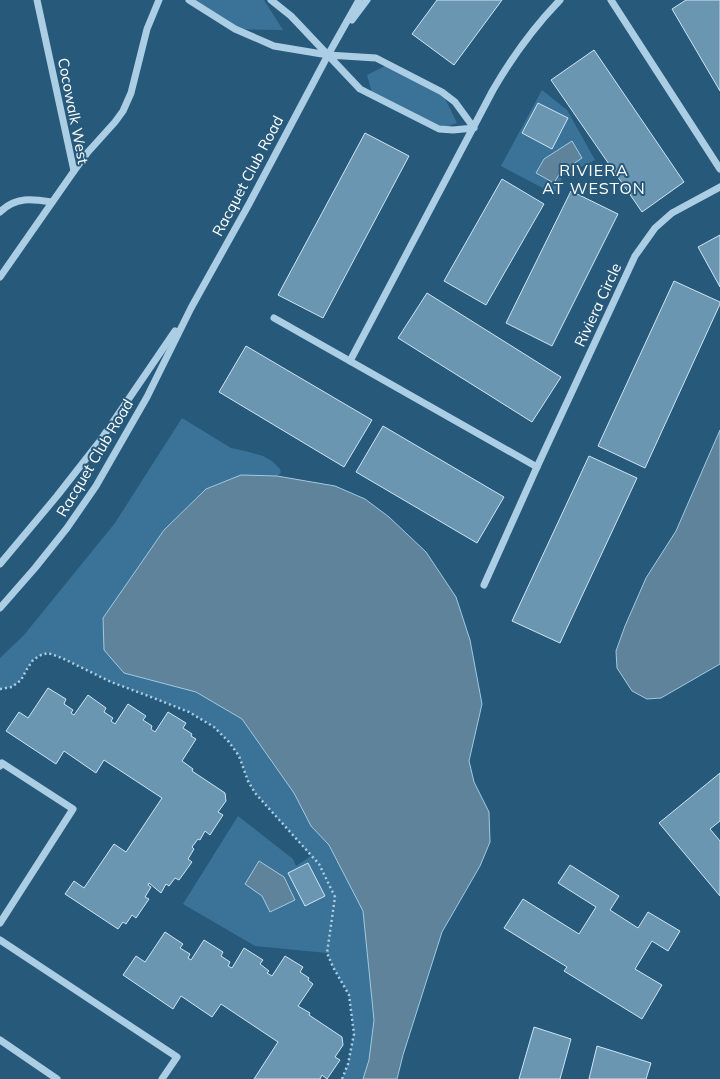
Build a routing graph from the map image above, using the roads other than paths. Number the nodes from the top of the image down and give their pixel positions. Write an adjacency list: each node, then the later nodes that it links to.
1 (38, 0): 12 (street, Cocowalk West)
2 (159, 0): 12 (street)
3 (189, 0): 9 (street)
4 (271, 0): 9 (street)
5 (359, 0): 9 (street, Racquet Club Road)
6 (367, 0): 9 (street, Racquet Club Road)
7 (560, 0): 10 (street)
8 (612, 0): 11 (street)
9 (328, 55): 10 (street); 10 (street); 17 (street, Racquet Club Road)
10 (474, 128): 19 (street)
11 (720, 169)
12 (74, 171): 14 (street, Cocowalk West)
13 (720, 187): 20 (street, Riviera Circle)
14 (52, 202): 15 (street); 16 (street, Cocowalk West)
15 (0, 212)
16 (0, 277)
17 (191, 308): 21 (street, Racquet Club Road); 23 (street, Racquet Club Road)
18 (274, 318): 19 (street)
19 (350, 361): 20 (street)
20 (537, 467): 22 (street, Riviera Circle)
21 (0, 564)
22 (484, 584)
23 (0, 608)
24 (0, 766): 25 (street)
25 (0, 923)
26 (0, 940): 29 (street)
27 (0, 1040): 28 (street)
28 (57, 1079)
29 (162, 1079)

